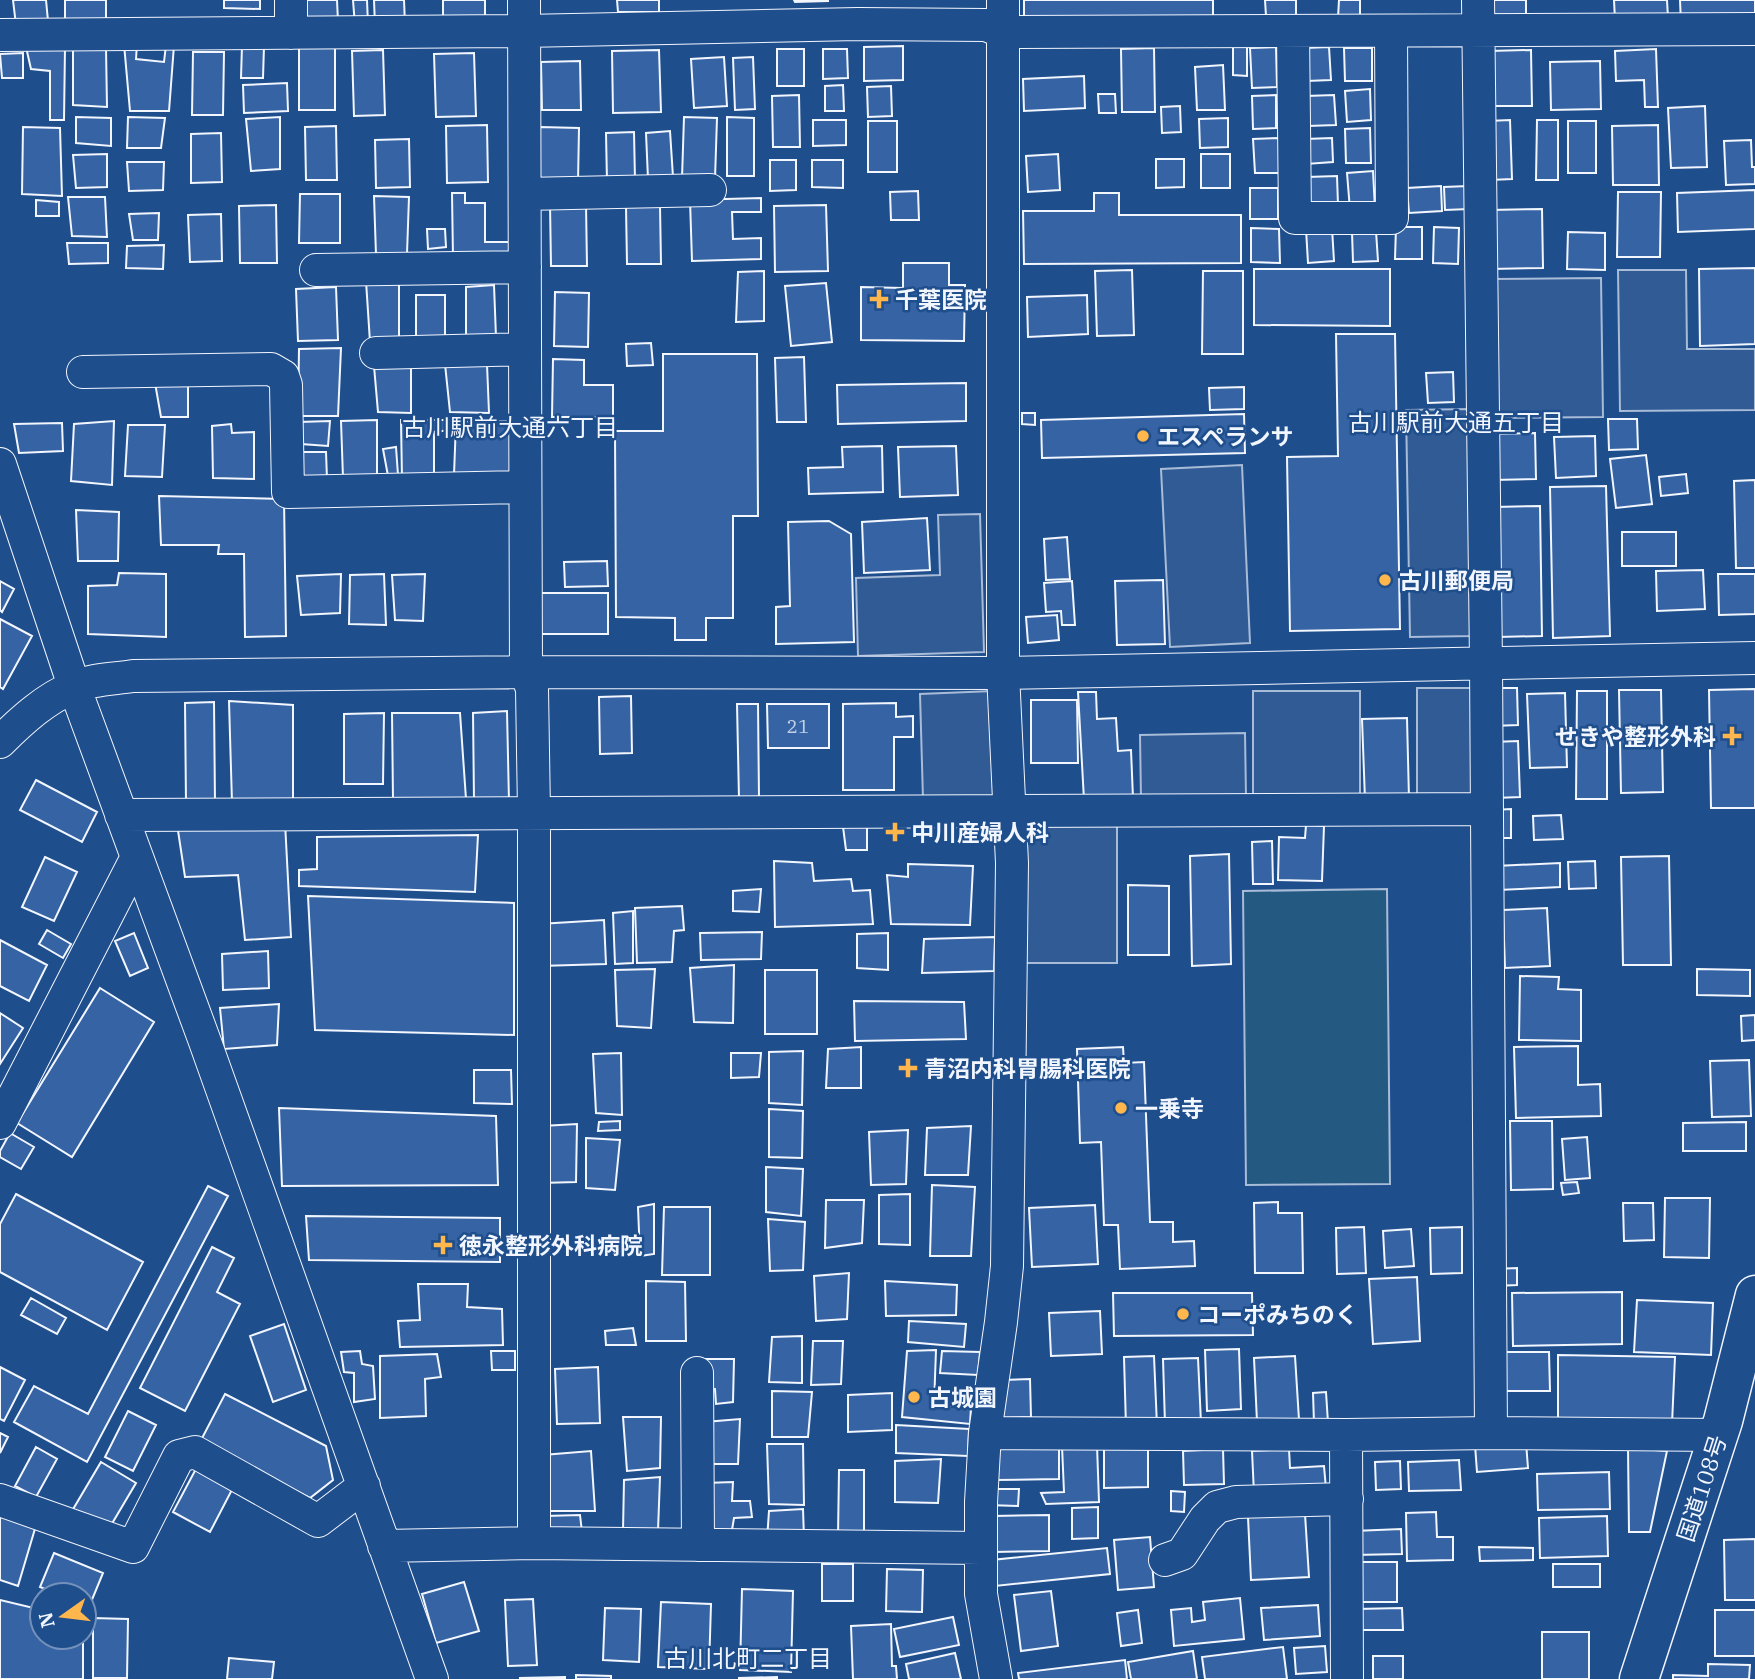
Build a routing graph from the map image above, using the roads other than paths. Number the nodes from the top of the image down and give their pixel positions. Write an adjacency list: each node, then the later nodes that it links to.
1 (291, 0): 10 (street)
2 (1003, 0): 9 (street)
3 (858, 12): 4 (street); 9 (street)
4 (524, 15): 10 (street); 13 (street)
5 (1479, 15): 6 (street); 8 (street); 22 (street)
6 (1755, 29)
7 (1293, 31): 8 (street); 8 (street); 9 (street)
8 (1391, 31)
9 (1003, 32): 24 (street)
10 (291, 33): 11 (street)
11 (0, 35)
12 (710, 190): 13 (street)
13 (524, 194): 14 (street)
14 (525, 267): 15 (street); 16 (street)
15 (316, 270)
16 (525, 349): 17 (street); 20 (street)
17 (376, 353)
18 (83, 372): 20 (street)
19 (0, 464): 25 (street)
20 (525, 488): 23 (street)
21 (1755, 658): 22 (street)
22 (1486, 663): 24 (street); 27 (street)
23 (526, 672): 24 (street); 25 (street); 29 (street)
24 (1003, 673): 28 (street)
25 (74, 686): 26 (street); 30 (street)
26 (0, 742)
27 (1487, 809): 28 (street); 36 (street)
28 (1010, 811): 29 (street); 35 (street)
29 (534, 812): 30 (street); 42 (street)
30 (121, 815): 31 (street)
31 (137, 857): 32 (street); 39 (street)
32 (0, 1123)
33 (1755, 1296): 38 (highway, 国道108号)
34 (697, 1373): 43 (street)
35 (985, 1433): 37 (street); 45 (street)
36 (1491, 1433): 37 (street); 38 (street)
37 (1346, 1435): 40 (street)
38 (1718, 1435): 50 (highway, 国道108号)
39 (363, 1486): 41 (street); 44 (street)
40 (1347, 1499): 46 (street); 49 (street)
41 (0, 1500)
42 (534, 1543): 43 (street); 44 (street)
43 (698, 1545): 45 (street)
44 (384, 1546): 47 (street)
45 (981, 1548): 48 (street)
46 (1165, 1560)
47 (432, 1679)
48 (996, 1679)
49 (1347, 1679)
50 (1639, 1679)

